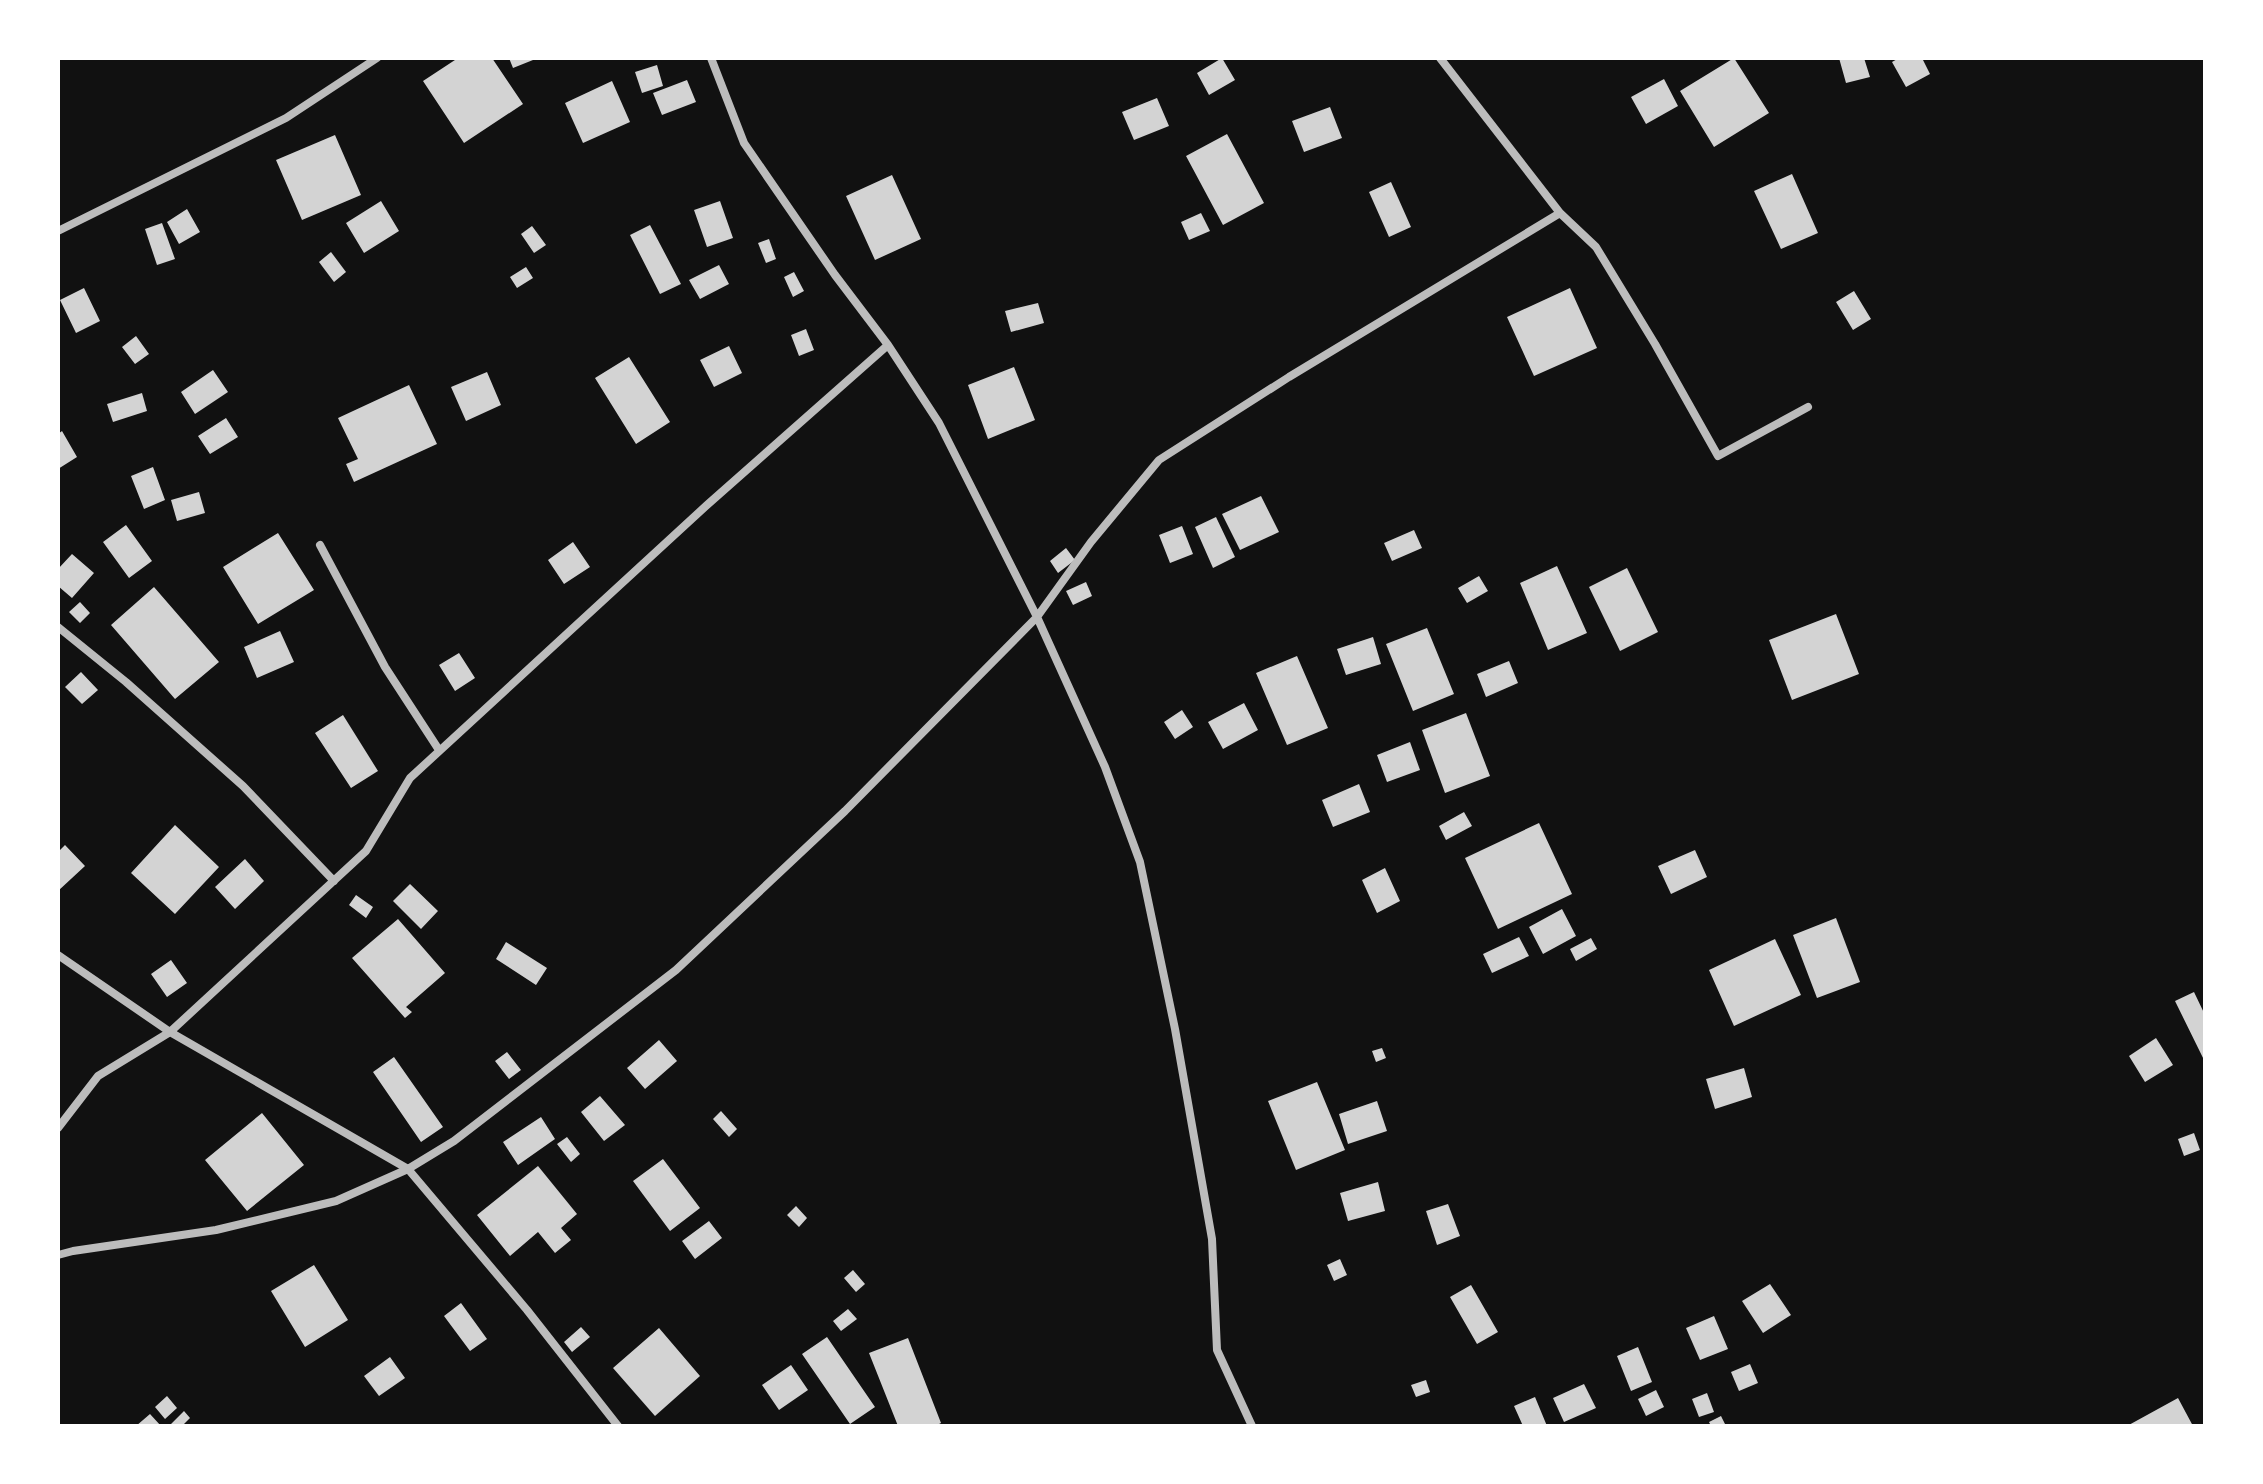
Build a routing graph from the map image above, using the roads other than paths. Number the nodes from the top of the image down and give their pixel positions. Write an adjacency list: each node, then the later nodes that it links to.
1 (377, 58): 5 (street)
2 (711, 58): 6 (street)
3 (1440, 58): 4 (street)
4 (1560, 213): 7 (street); 9 (street)
5 (58, 231)
6 (888, 345): 9 (street); 11 (street)
7 (1808, 407)
8 (320, 545): 11 (street)
9 (1037, 617): 16 (street); 19 (street)
10 (58, 627): 12 (street)
11 (439, 750): 12 (street)
12 (334, 881): 14 (street)
13 (58, 955): 14 (street)
14 (170, 1032): 15 (street); 16 (street)
15 (58, 1128)
16 (408, 1169): 17 (street); 18 (street)
17 (58, 1255)
18 (618, 1426)
19 (1252, 1426)

